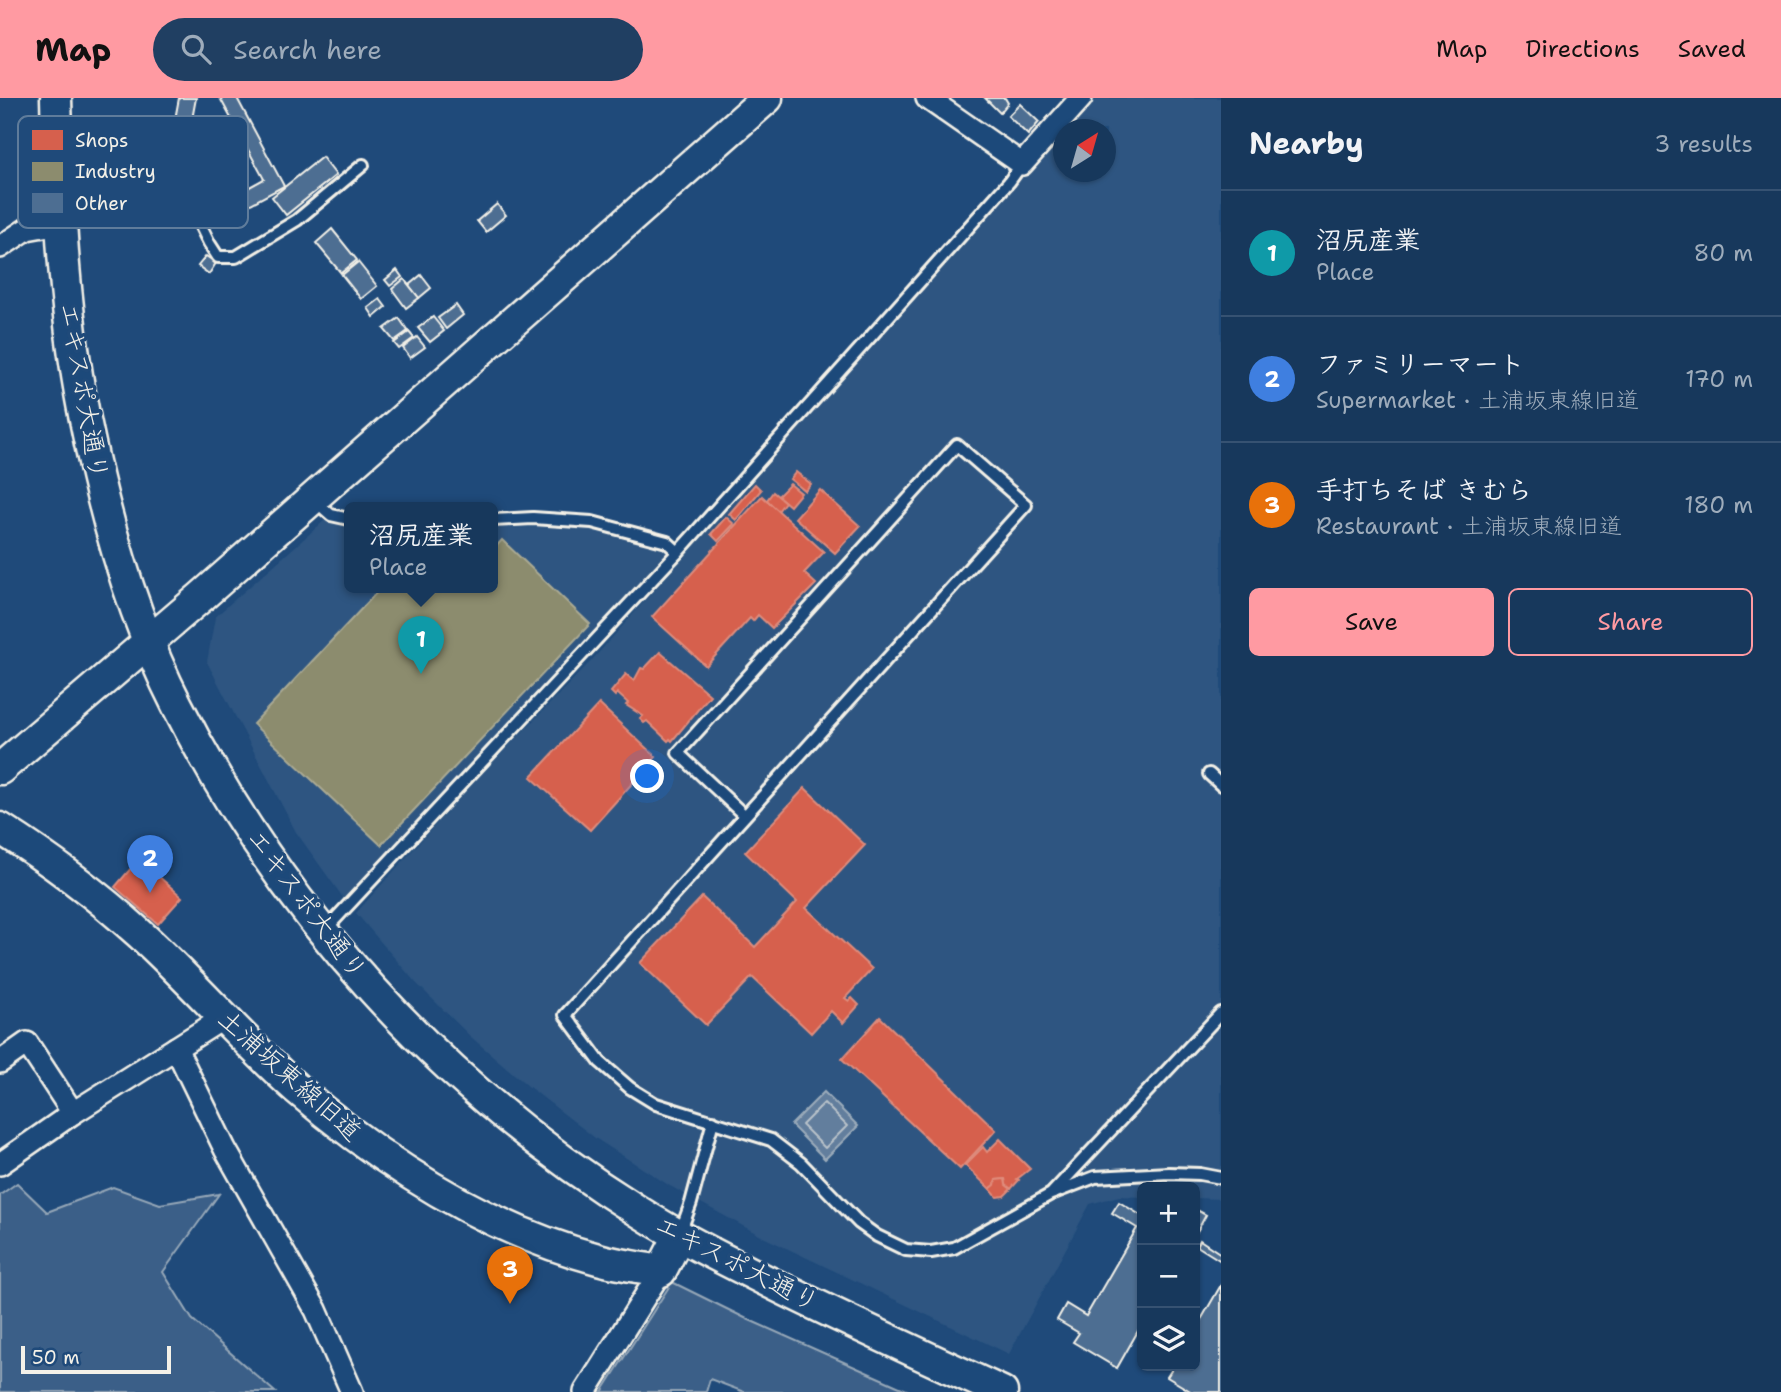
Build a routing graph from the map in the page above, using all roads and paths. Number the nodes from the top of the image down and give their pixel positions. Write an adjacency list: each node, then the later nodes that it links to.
1 (56, 98): 5 (street, エキスポ大通り)
2 (767, 98): 12 (street)
3 (1081, 98): 7 (street)
4 (940, 101): 7 (street)
5 (57, 116)
6 (363, 164): 10 (lane)
7 (1022, 164): 15 (lane)
8 (32, 228): 11 (street)
9 (61, 228): 16 (street, エキスポ大通り)
10 (202, 228)
11 (0, 247)
12 (313, 499): 13 (lane); 16 (street)
13 (344, 518)
14 (498, 520): 15 (lane)
15 (678, 552): 22 (lane)
16 (150, 642): 17 (street); 22 (street, エキスポ大通り)
17 (0, 769)
18 (1209, 774): 19 (lane)
19 (1221, 785)
20 (745, 816): 20 (lane); 28 (lane)
21 (0, 828): 24 (street, 土浦坂東線旧道)
22 (323, 932): 32 (street, エキスポ大通り)
23 (1221, 1013): 31 (lane)
24 (225, 1017): 25 (street); 33 (street, 土浦坂東線旧道)
25 (176, 1048): 27 (street); 34 (street)
26 (0, 1062): 27 (street)
27 (73, 1113): 29 (street)
28 (713, 1121): 31 (lane); 32 (lane)
29 (0, 1164)
30 (1221, 1178): 31 (lane)
31 (1051, 1194)
32 (679, 1236): 33 (street); 36 (street, エキスポ大通り)
33 (660, 1271): 35 (street)
34 (352, 1392)
35 (584, 1392)
36 (1003, 1392)

